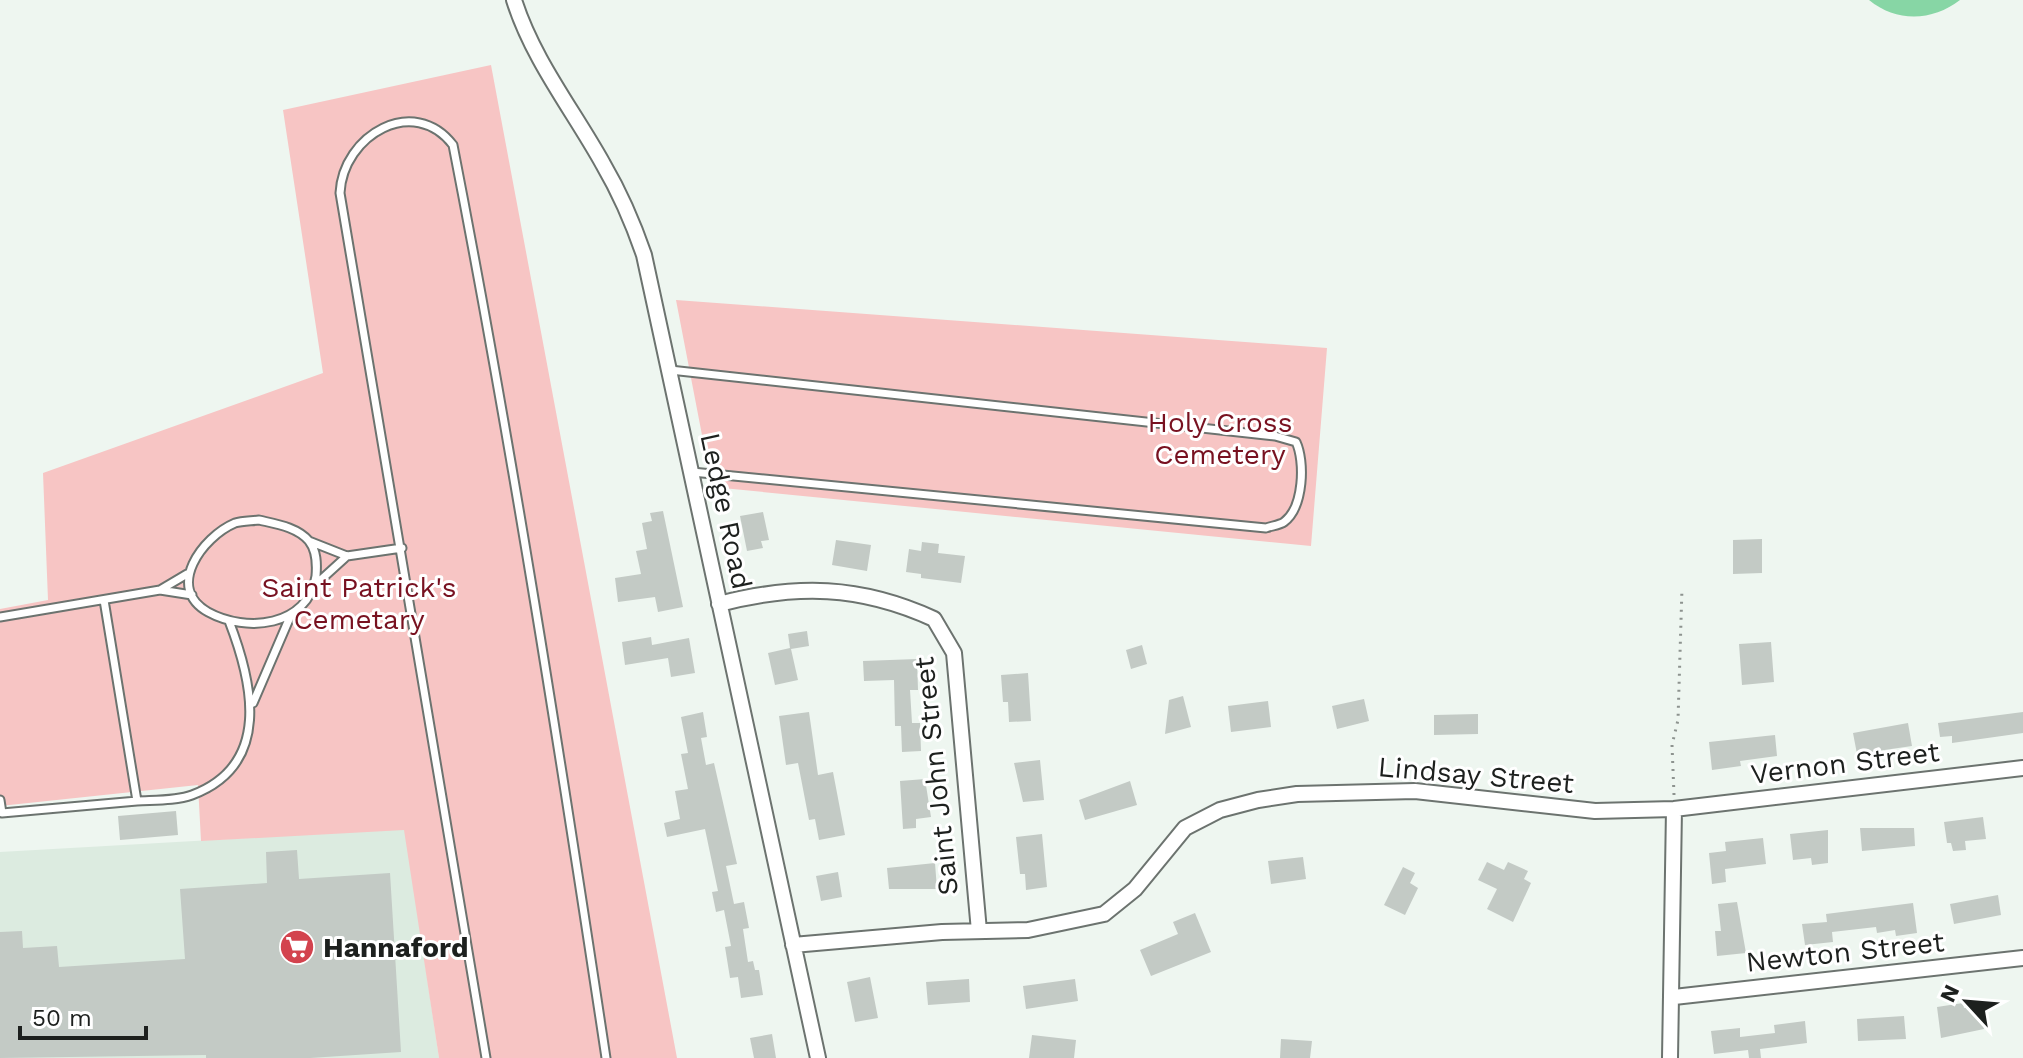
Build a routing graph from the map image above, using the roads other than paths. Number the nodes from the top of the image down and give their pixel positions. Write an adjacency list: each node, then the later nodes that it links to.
1 (514, 0): 2 (street, Ledge Road)
2 (670, 370): 3 (street, Ledge Road); 3 (lane)
3 (690, 472): 12 (street, Ledge Road)
4 (309, 541): 6 (lane); 7 (lane); 8 (lane)
5 (402, 548): 6 (lane); 25 (lane); 26 (lane)
6 (347, 556): 8 (lane)
7 (187, 574): 9 (lane); 10 (lane)
8 (314, 586): 14 (lane)
9 (160, 590): 10 (lane); 11 (lane)
10 (192, 595): 15 (lane)
11 (104, 600): 13 (lane); 19 (lane)
12 (719, 604): 21 (street, Saint John Street); 22 (street, Ledge Road)
13 (0, 617)
14 (290, 617): 15 (lane); 16 (lane)
15 (229, 621): 16 (lane)
16 (252, 705): 19 (lane)
17 (2023, 768): 20 (street, Vernon Street)
18 (0, 800): 19 (lane)
19 (137, 801)
20 (1674, 809): 21 (street, Lindsay Street); 24 (street)
21 (979, 931): 22 (street, Lindsay Street)
22 (793, 945): 27 (street, Ledge Road)
23 (2023, 958): 24 (street, Newton Street)
24 (1674, 997): 28 (street)
25 (486, 1058)
26 (606, 1058)
27 (818, 1058)
28 (1670, 1058)

